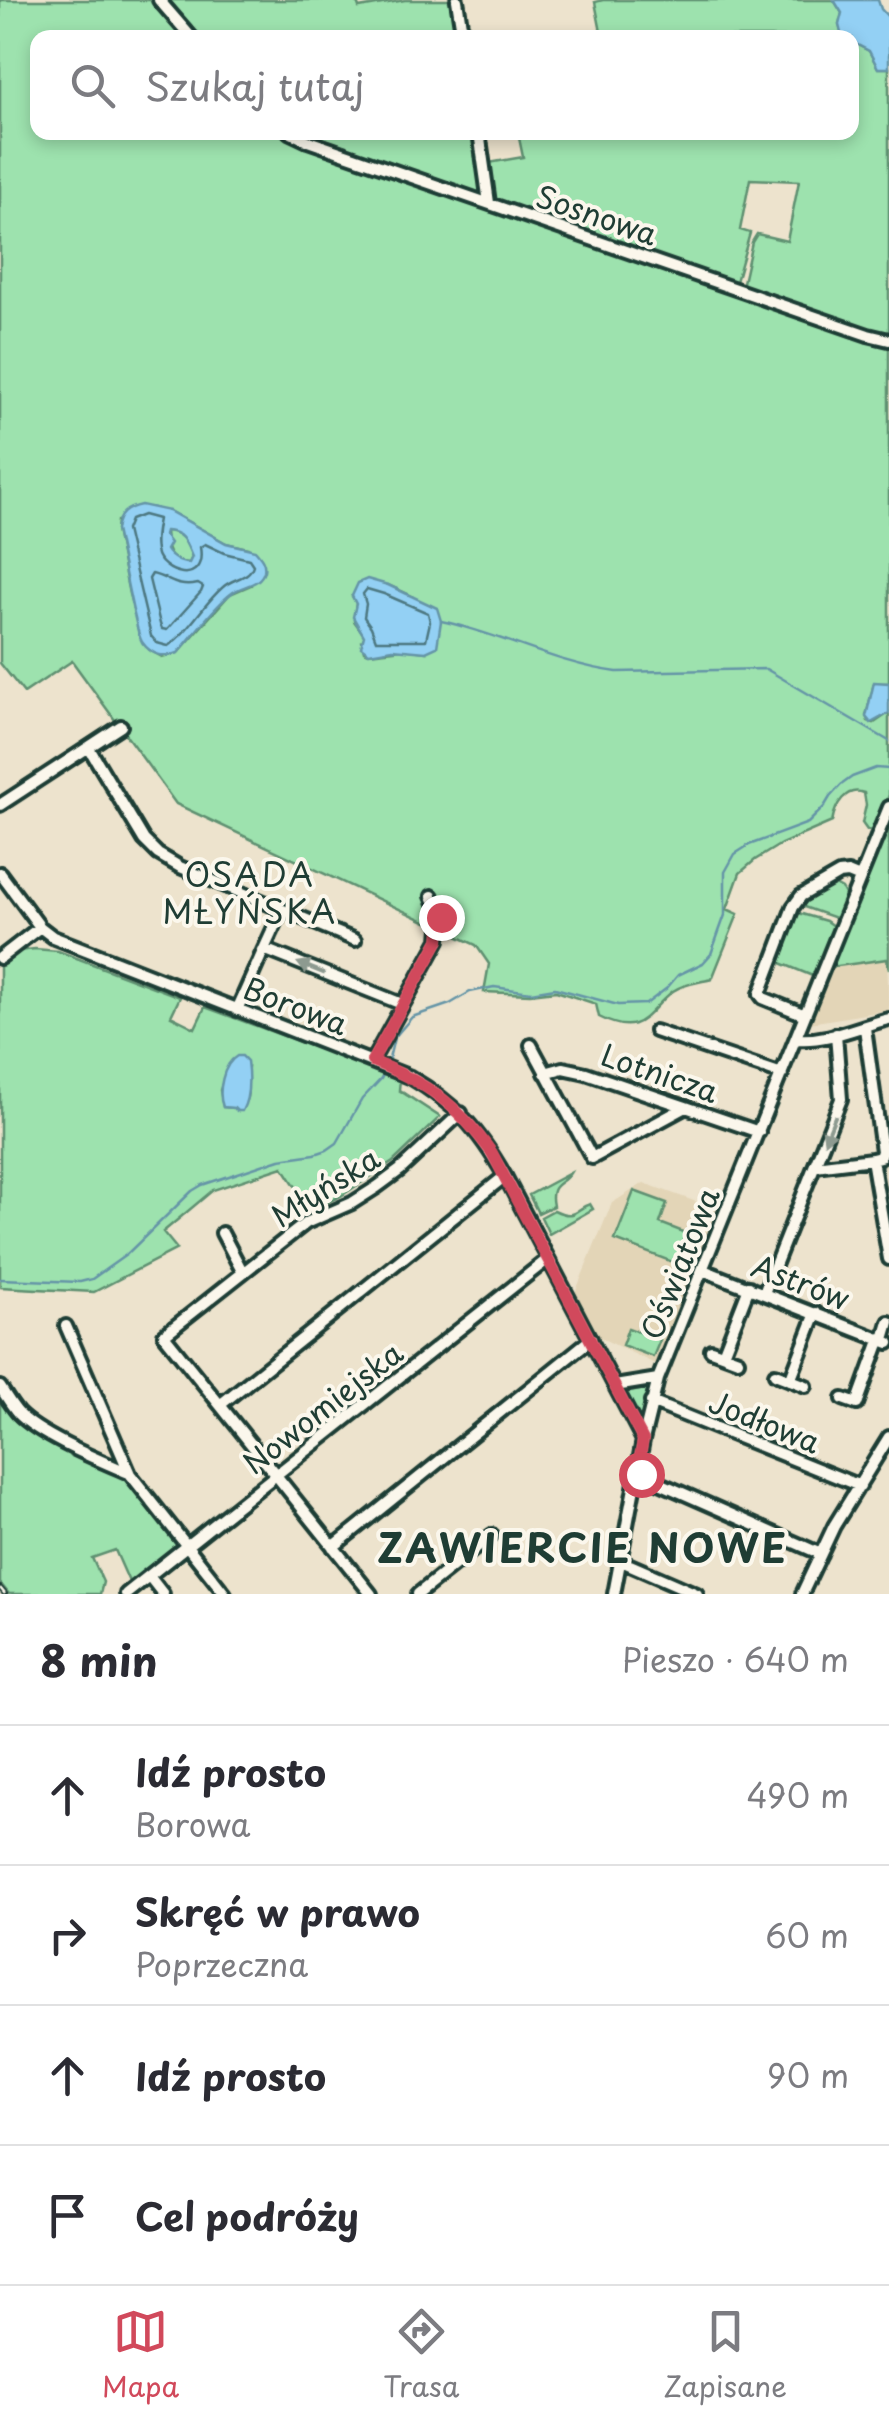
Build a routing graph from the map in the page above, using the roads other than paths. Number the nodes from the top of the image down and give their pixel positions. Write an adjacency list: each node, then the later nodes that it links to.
1 (158, 0): 3 (street)
2 (457, 0): 4 (street)
3 (185, 30)
4 (462, 30)
5 (306, 140): 7 (street, Sosnowa)
6 (481, 140): 7 (street)
7 (489, 203): 8 (street, Sosnowa)
8 (889, 340)
9 (121, 726): 10 (street)
10 (88, 748): 11 (street); 16 (street)
11 (0, 805)
12 (889, 807): 14 (street, Oświatowa)
13 (0, 874): 17 (street, Borowa)
14 (860, 878): 23 (street, Oświatowa); 23 (street)
15 (432, 896): 21 (street)
16 (282, 910): 18 (street); 19 (street)
17 (40, 926): 20 (street); 22 (street, Borowa)
18 (355, 940)
19 (264, 949): 21 (street, one-way to 19); 22 (street)
20 (0, 958)
21 (402, 1004): 30 (street)
22 (237, 1010): 30 (street, Borowa)
23 (806, 1016): 28 (street, Oświatowa)
24 (889, 1023): 25 (street)
25 (865, 1028): 27 (street); 36 (street)
26 (655, 1031): 32 (street)
27 (836, 1034): 28 (street); 37 (street, one-way to 37)
28 (796, 1040): 32 (street, Oświatowa)
29 (531, 1046): 31 (street)
30 (380, 1065): 34 (street, Borowa)
31 (545, 1073): 33 (street, Lotnicza); 33 (street)
32 (782, 1074): 35 (street, Oświatowa)
33 (686, 1108): 35 (street, Lotnicza)
34 (460, 1113): 38 (street, Borowa); 43 (street, Młyńska)
35 (758, 1132): 42 (street, Oświatowa)
36 (872, 1159): 37 (street); 41 (street)
37 (815, 1166): 45 (street)
38 (505, 1176): 40 (street, Borowa); 62 (street)
39 (222, 1233): 43 (street)
40 (548, 1259): 49 (street, Borowa); 67 (street, Nowomiejska)
41 (889, 1260)
42 (703, 1270): 44 (street, Astrów); 55 (street, Oświatowa)
43 (242, 1271): 62 (street, Młyńska)
44 (749, 1288): 45 (street, Astrów); 52 (street)
45 (764, 1293): 46 (street, Astrów)
46 (816, 1313): 50 (street, Astrów); 56 (street)
47 (889, 1322): 50 (street)
48 (66, 1326): 66 (street)
49 (590, 1339): 57 (street, Borowa); 71 (street)
50 (885, 1340): 60 (street)
51 (711, 1350): 52 (street)
52 (723, 1354): 53 (street)
53 (738, 1360)
54 (774, 1374): 56 (street)
55 (658, 1379): 57 (street); 61 (street, Oświatowa)
56 (790, 1380): 58 (street)
57 (614, 1386): 64 (street, Borowa)
58 (806, 1386)
59 (0, 1387): 66 (street)
60 (843, 1399)
61 (651, 1402): 64 (street, Oświatowa); 68 (street, Jodłowa)
62 (220, 1405): 67 (street)
63 (889, 1437): 68 (street)
64 (643, 1440): 65 (street, Oświatowa)
65 (637, 1473): 72 (street); 73 (street, Oświatowa)
66 (130, 1474): 70 (street)
67 (276, 1476): 70 (street, Nowomiejska); 71 (street)
68 (860, 1486): 72 (street)
69 (492, 1535): 79 (street)
70 (186, 1546): 74 (street, Nowomiejska); 77 (street)
71 (333, 1546): 78 (street)
72 (821, 1554): 82 (street)
73 (621, 1561): 80 (street, Oświatowa); 81 (street)
74 (150, 1576): 75 (street, Nowomiejska); 76 (street)
75 (126, 1594)
76 (163, 1594)
77 (225, 1594)
78 (370, 1594)
79 (418, 1594)
80 (614, 1594)
81 (697, 1594)
82 (802, 1594)

